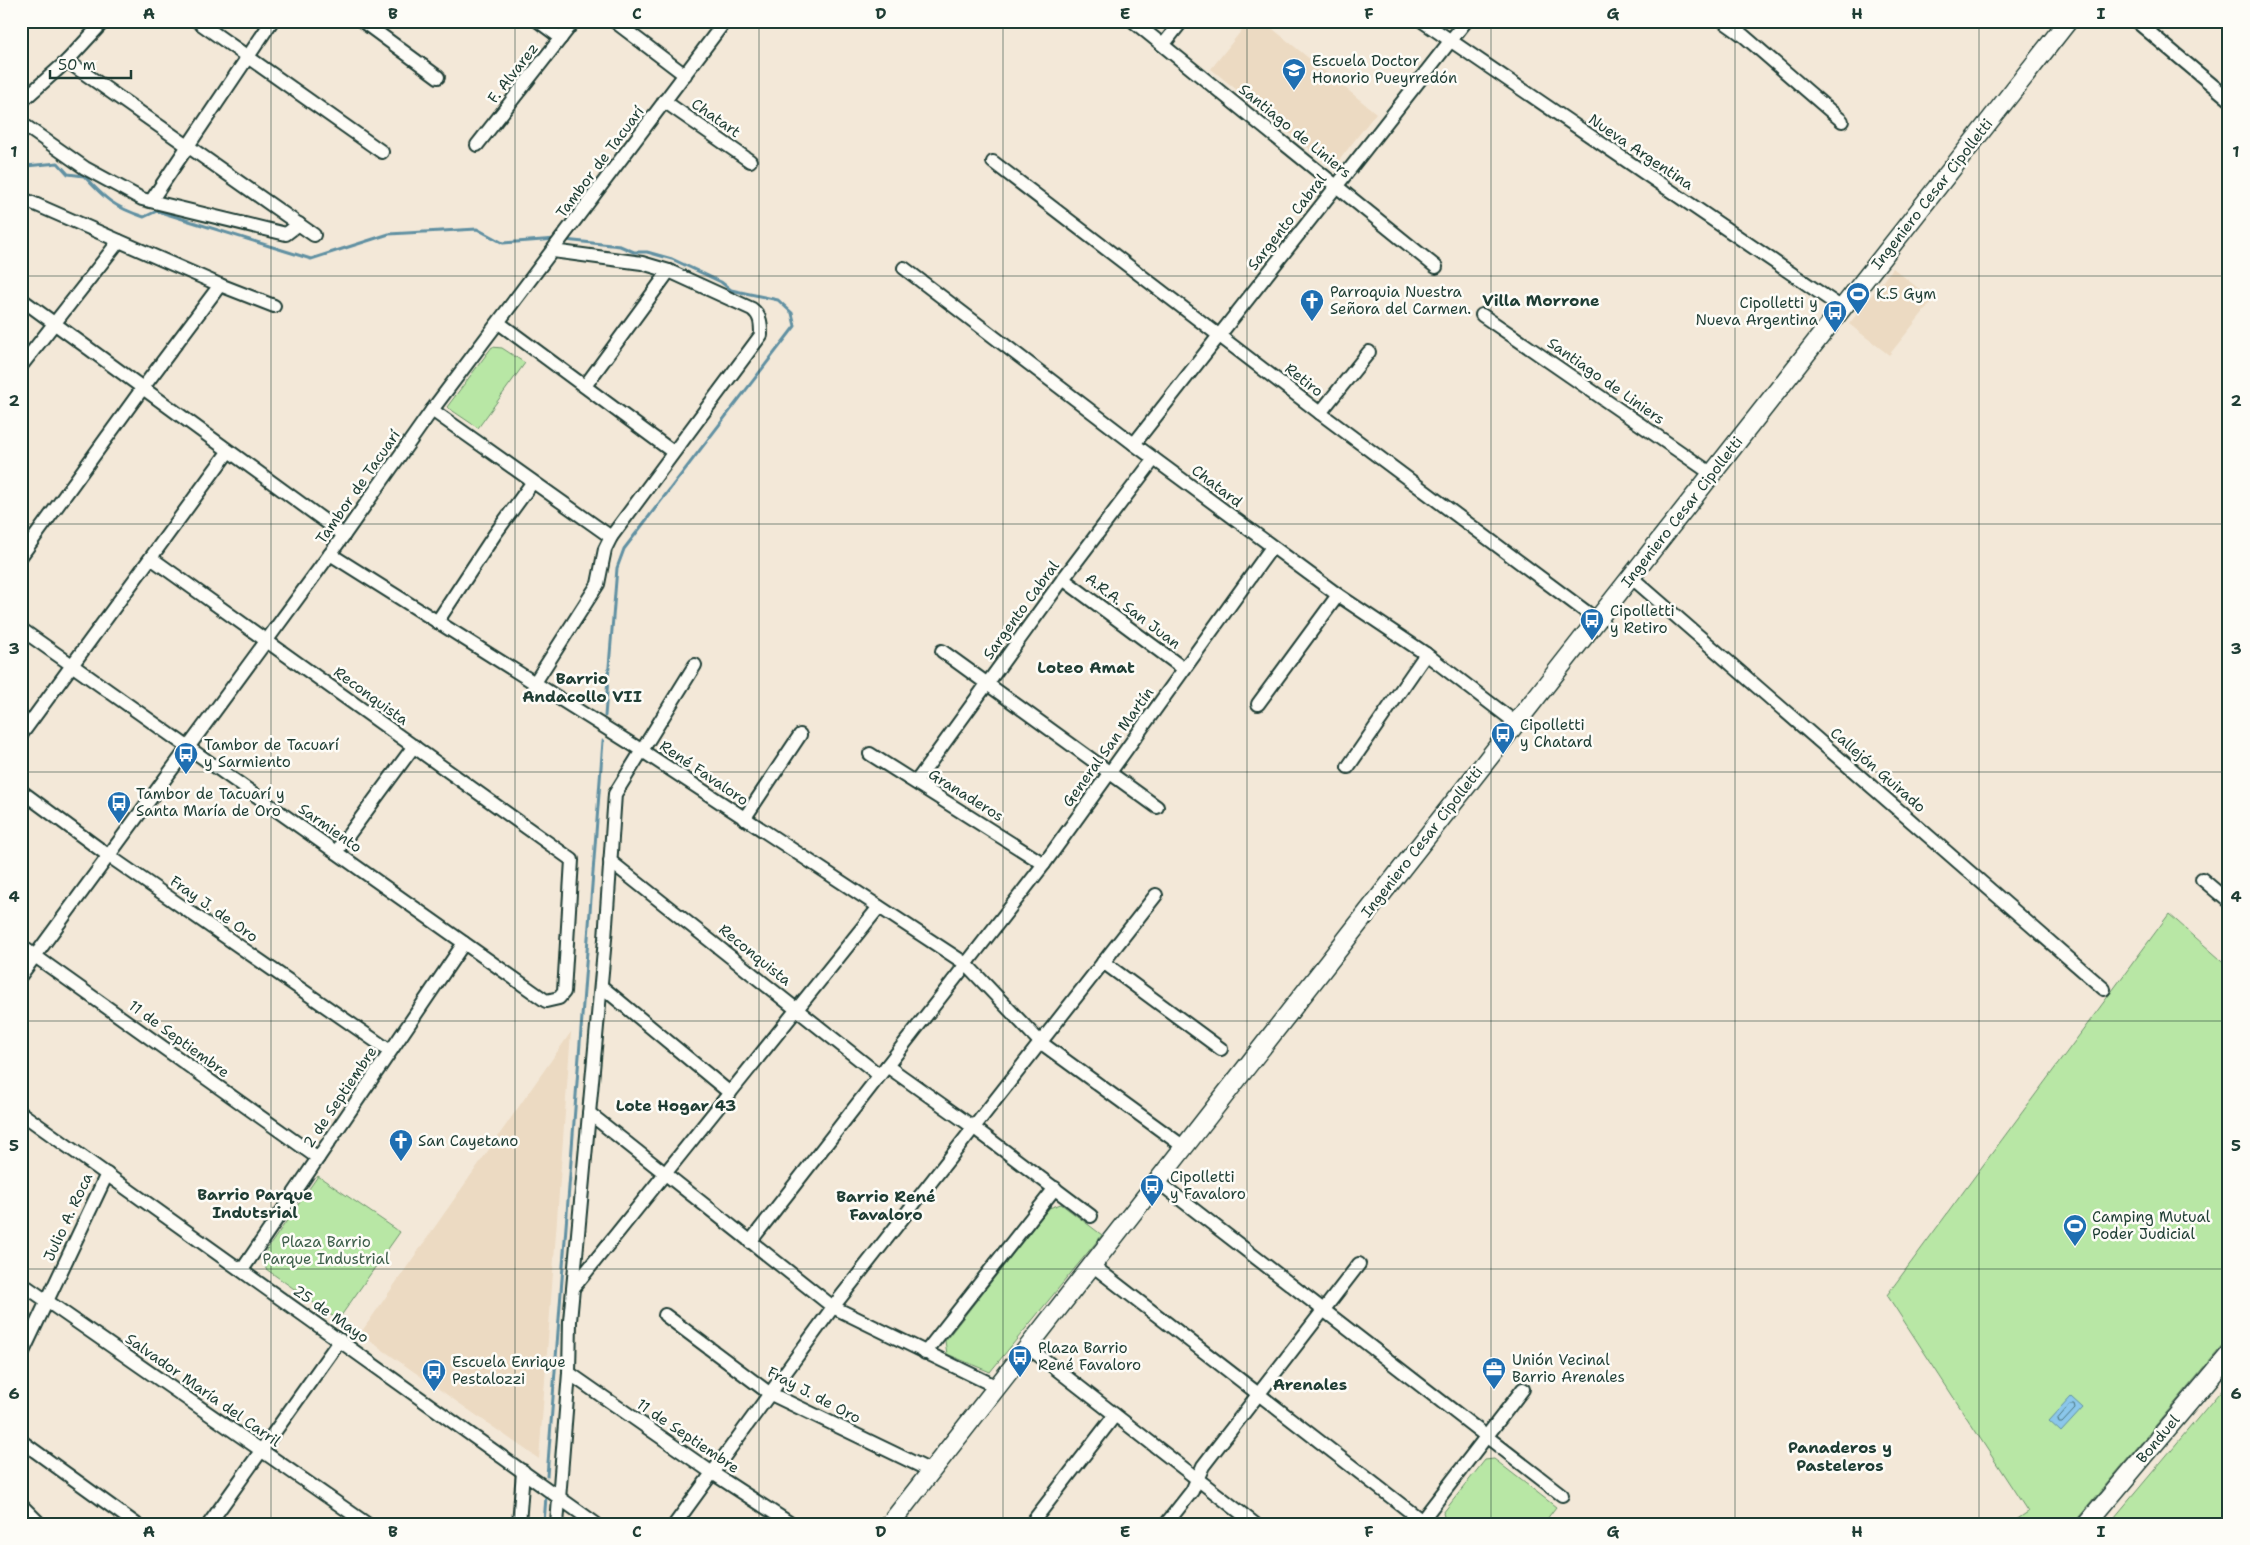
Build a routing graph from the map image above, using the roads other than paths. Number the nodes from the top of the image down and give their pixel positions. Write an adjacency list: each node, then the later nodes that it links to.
1 (197, 21): 19 (street)
2 (272, 21): 19 (street)
3 (362, 21): 22 (street)
4 (538, 21): 16 (street)
5 (574, 21): 16 (street, F. Alvarez)
6 (614, 21): 21 (street)
7 (725, 21): 21 (street, Tambor de Tacuarí)
8 (1133, 21): 18 (street, Santiago de Liniers)
9 (1182, 21): 18 (street)
10 (1422, 21): 17 (street, Nueva Argentina)
11 (1466, 21): 17 (street, Sargento Cabral)
12 (1724, 21): 26 (street)
13 (2068, 21): 46 (street, Ingeniero Cesar Cipolletti)
14 (2136, 21): 23 (street)
15 (102, 22): 20 (street)
16 (561, 38): 28 (street, F. Alvarez)
17 (1450, 41): 33 (street, Sargento Cabral); 46 (street, Nueva Argentina)
18 (1163, 46): 33 (street, Santiago de Liniers)
19 (249, 57): 29 (street); 30 (street)
20 (67, 61): 24 (street); 29 (street)
21 (685, 75): 25 (street, Tambor de Tacuarí)
22 (438, 77)
23 (2229, 99)
24 (21, 102)
25 (664, 102): 31 (street, Chatart); 39 (street, Tambor de Tacuarí)
26 (1842, 121)
27 (21, 123): 35 (street)
28 (478, 145)
29 (188, 146): 35 (street); 36 (street)
30 (382, 152)
31 (750, 160)
32 (993, 162): 50 (street, Retiro)
33 (1336, 186): 40 (street, Santiago de Liniers); 50 (street, Sargento Cabral)
34 (21, 198): 38 (street)
35 (151, 201): 36 (street)
36 (299, 224): 37 (street)
37 (314, 235)
38 (118, 241): 43 (street); 48 (street)
39 (556, 248): 42 (street); 49 (street, Tambor de Tacuarí)
40 (1436, 267)
41 (904, 268): 57 (street, Chatard)
42 (669, 271): 53 (street); 59 (street)
43 (220, 285): 45 (street); 54 (street)
44 (21, 299): 48 (street)
45 (274, 306)
46 (1842, 308): 61 (street, Ingeniero Cesar Cipolletti)
47 (1482, 315): 61 (street, Santiago de Liniers)
48 (54, 323): 52 (street); 54 (street)
49 (499, 323): 53 (street); 55 (street, Tambor de Tacuarí)
50 (1219, 335): 56 (street, Retiro); 57 (street, Sargento Cabral)
51 (1369, 352): 56 (street)
52 (21, 366)
53 (585, 386): 59 (street)
54 (142, 389): 58 (street); 67 (street)
55 (432, 410): 62 (street); 63 (street, Tambor de Tacuarí)
56 (1320, 413): 72 (street, Retiro)
57 (1134, 444): 60 (street, Chatard)
58 (228, 452): 63 (street); 68 (street)
59 (673, 452): 64 (street)
60 (1154, 459): 65 (street, Chatard); 70 (street, Sargento Cabral)
61 (1712, 474): 69 (street, Ingeniero Cesar Cipolletti)
62 (532, 482): 64 (street); 73 (street)
63 (344, 535): 66 (street, Tambor de Tacuarí)
64 (611, 537): 81 (street)
65 (1272, 547): 71 (street, Chatard); 80 (street, General San Martín)
66 (330, 554): 73 (street, René Favaloro); 75 (street, Tambor de Tacuarí)
67 (21, 556)
68 (151, 558): 75 (street, Reconquista); 79 (street)
69 (1631, 577): 72 (street, Ingeniero Cesar Cipolletti); 112 (street, Callejón Guirado)
70 (1063, 579): 80 (street, A.R.A. San Juan); 82 (street, Sargento Cabral)
71 (1338, 595): 77 (street, Chatard); 83 (street)
72 (1597, 620): 84 (street, Ingeniero Cesar Cipolletti)
73 (437, 622): 81 (street, René Favaloro)
74 (21, 629): 79 (street, Sarmiento)
75 (267, 641): 87 (street, Reconquista); 88 (street, Tambor de Tacuarí)
76 (942, 650): 82 (street)
77 (1426, 654): 84 (street, Chatard); 91 (street)
78 (695, 665): 89 (street)
79 (72, 666): 85 (street); 88 (street, Sarmiento)
80 (1184, 669): 92 (street, General San Martín)
81 (534, 684): 89 (street, René Favaloro)
82 (988, 684): 92 (street); 93 (street, Sargento Cabral)
83 (1258, 704)
84 (1516, 723): 123 (street, Ingeniero Cesar Cipolletti)
85 (21, 735)
86 (800, 735): 96 (street)
87 (414, 746): 97 (street); 113 (street, Reconquista)
88 (188, 748): 97 (street, Sarmiento); 98 (street, Tambor de Tacuarí)
89 (641, 750): 96 (street, René Favaloro); 99 (street)
90 (870, 754): 93 (street, Granaderos)
91 (1348, 767)
92 (1111, 773): 95 (street); 100 (street, General San Martín)
93 (916, 782): 100 (street, Granaderos)
94 (21, 791): 98 (street, Fray J. de Oro)
95 (1157, 807)
96 (744, 819): 104 (street, René Favaloro)
97 (336, 852): 105 (street, Sarmiento)
98 (109, 856): 107 (street, Tambor de Tacuarí); 117 (street, Fray J. de Oro)
99 (610, 861): 111 (street); 114 (street, Reconquista)
100 (1044, 864): 109 (street, General San Martín)
101 (2202, 879): 103 (street)
102 (1156, 895): 108 (street)
103 (2229, 902)
104 (879, 907): 109 (street, René Favaloro); 114 (street)
105 (464, 943): 113 (street, Sarmiento); 117 (street, 2 de Septiembre)
106 (21, 946): 107 (street, 11 de Septiembre)
107 (35, 956): 110 (street, Tambor de Tacuarí); 124 (street, 11 de Septiembre)
108 (1103, 962): 115 (street); 116 (street)
109 (966, 964): 115 (street, René Favaloro); 118 (street, General San Martín)
110 (21, 975)
111 (601, 986): 119 (street); 120 (street)
112 (2104, 989)
113 (546, 1001)
114 (797, 1010): 118 (street, Reconquista); 119 (street)
115 (1040, 1042): 122 (street); 123 (street, René Favaloro)
116 (1221, 1049)
117 (390, 1052): 124 (street, 2 de Septiembre)
118 (883, 1071): 122 (street, Reconquista); 130 (street, General San Martín)
119 (730, 1093): 126 (street)
120 (589, 1113): 126 (street); 135 (street)
121 (22, 1116): 125 (street, 25 de Mayo)
122 (973, 1127): 128 (street, Reconquista); 137 (street)
123 (1184, 1147): 127 (street, Ingeniero Cesar Cipolletti)
124 (318, 1158): 133 (street, 2 de Septiembre)
125 (107, 1174): 133 (street, 25 de Mayo); 136 (street, Julio A. Roca)
126 (665, 1174): 130 (street); 135 (street)
127 (1157, 1182): 132 (street, Ingeniero Cesar Cipolletti); 138 (street)
128 (1054, 1188): 129 (street, Reconquista); 142 (street)
129 (1091, 1216)
130 (750, 1242): 137 (street)
131 (1359, 1264): 138 (street)
132 (1092, 1265): 141 (street, Ingeniero Cesar Cipolletti); 149 (street)
133 (242, 1270): 140 (street, 25 de Mayo)
134 (21, 1283): 136 (street, Salvador María del Carril)
135 (573, 1288): 145 (street)
136 (47, 1301): 144 (street, Julio A. Roca); 153 (street, Salvador María del Carril)
137 (833, 1307): 142 (street); 148 (street)
138 (1323, 1310): 149 (street); 151 (street)
139 (666, 1315): 148 (street, Fray J. de Oro)
140 (340, 1340): 153 (street); 154 (street, 25 de Mayo)
141 (1028, 1347): 146 (street, Ingeniero Cesar Cipolletti); 150 (street)
142 (925, 1353): 146 (street)
143 (2229, 1355): 175 (street, Bonduel)
144 (21, 1356)
145 (569, 1373): 156 (street, 11 de Septiembre); 159 (street)
146 (997, 1387): 155 (street, Ingeniero Cesar Cipolletti)
147 (1524, 1389): 151 (street)
148 (769, 1393): 155 (street, Fray J. de Oro); 156 (street)
149 (1258, 1394): 157 (street); 161 (street)
150 (1115, 1415): 157 (street); 172 (street)
151 (1486, 1437): 158 (street); 161 (street)
152 (21, 1442): 163 (street)
153 (261, 1450): 164 (street); 165 (street, Salvador María del Carril)
154 (523, 1471): 159 (street, 25 de Mayo); 166 (street)
155 (931, 1471): 171 (street, Ingeniero Cesar Cipolletti)
156 (710, 1472): 169 (street); 170 (street, 11 de Septiembre)
157 (1197, 1479): 173 (street); 174 (street)
158 (1562, 1495)
159 (559, 1497): 167 (street); 168 (street, 25 de Mayo)
160 (21, 1505): 162 (street)
161 (1422, 1523)
162 (40, 1524)
163 (136, 1524)
164 (209, 1524)
165 (367, 1524)
166 (519, 1524)
167 (557, 1524)
168 (596, 1524)
169 (675, 1524)
170 (791, 1524)
171 (890, 1524)
172 (1031, 1524)
173 (1166, 1524)
174 (1255, 1524)
175 (2087, 1524)

